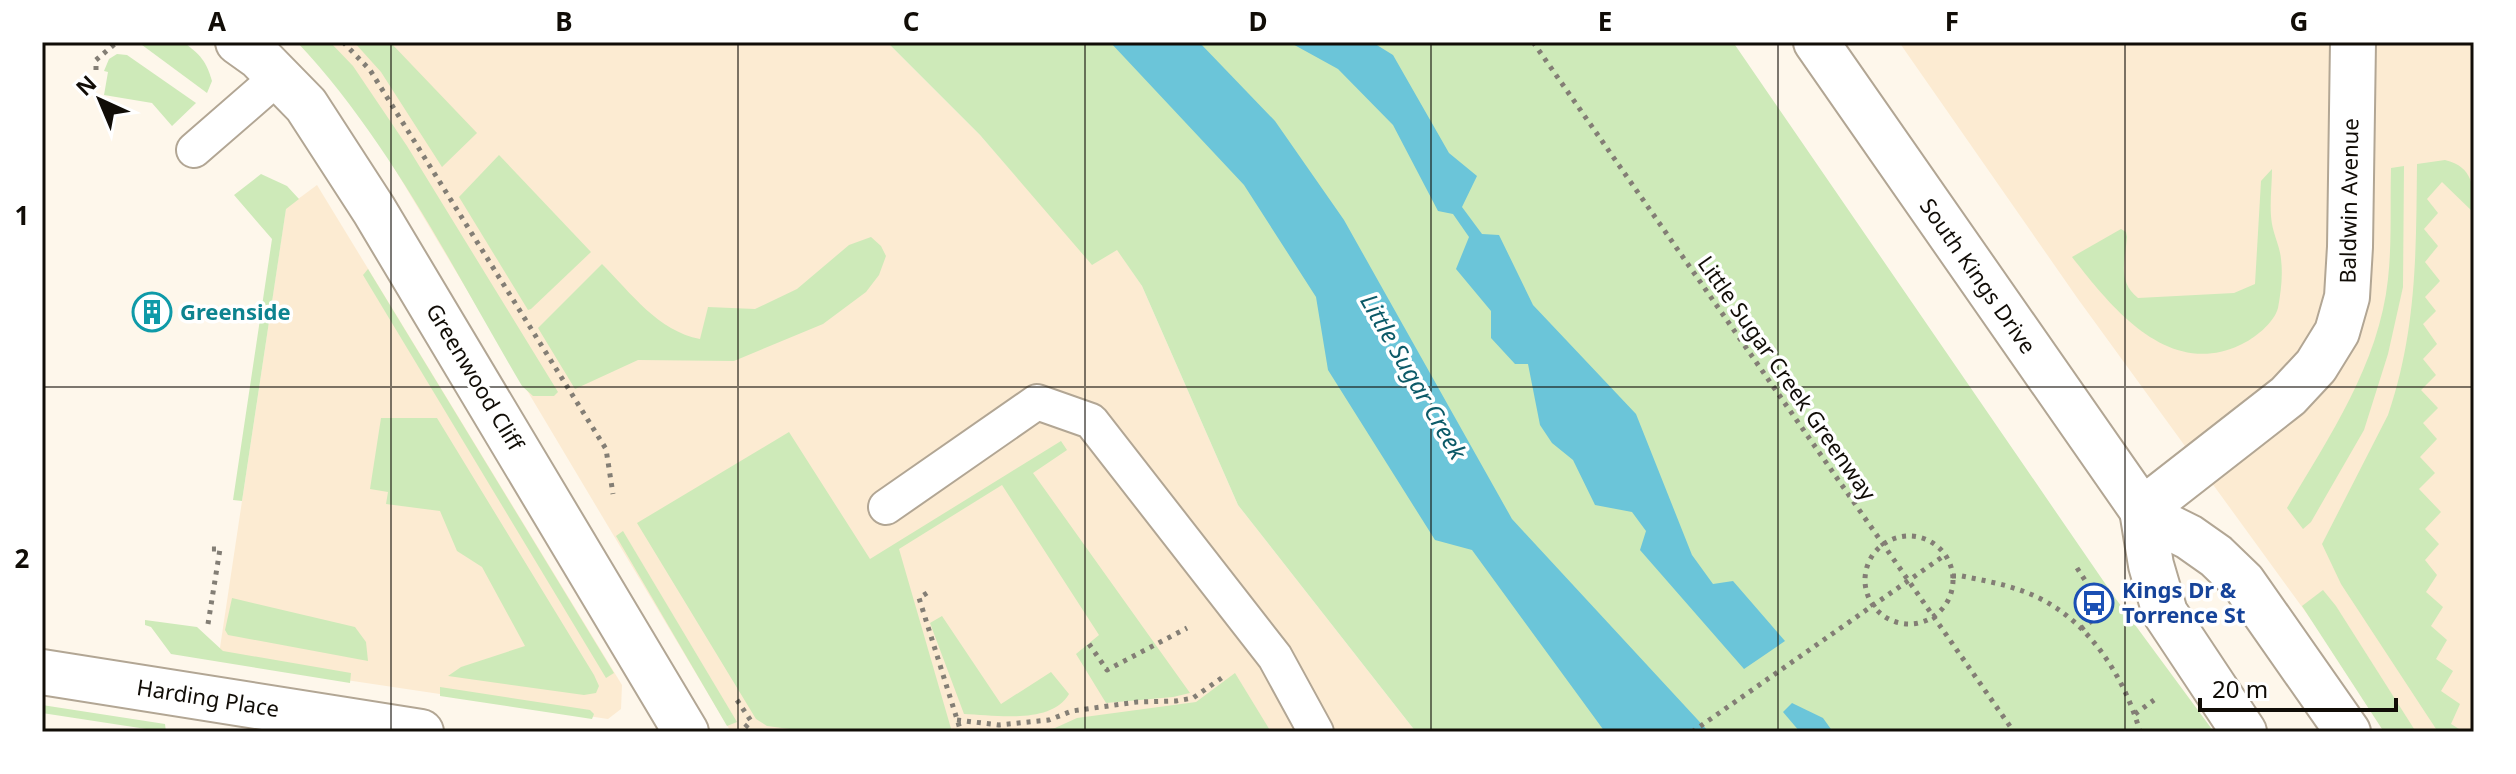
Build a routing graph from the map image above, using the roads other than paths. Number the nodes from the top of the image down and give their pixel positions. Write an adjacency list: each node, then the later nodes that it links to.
1 (238, 42): 4 (street, Greenwood Cliff)
2 (1816, 42): 7 (street, South Kings Drive)
3 (2353, 42): 7 (street, Baldwin Avenue)
4 (278, 77): 5 (lane); 10 (street, Greenwood Cliff)
5 (194, 150)
6 (886, 507): 11 (lane)
7 (2142, 510): 12 (street, South Kings Drive); 13 (street, South Kings Drive)
8 (42, 672): 9 (street, Harding Place)
9 (421, 732)
10 (686, 732)
11 (1316, 732)
12 (2244, 732)
13 (2348, 732)

